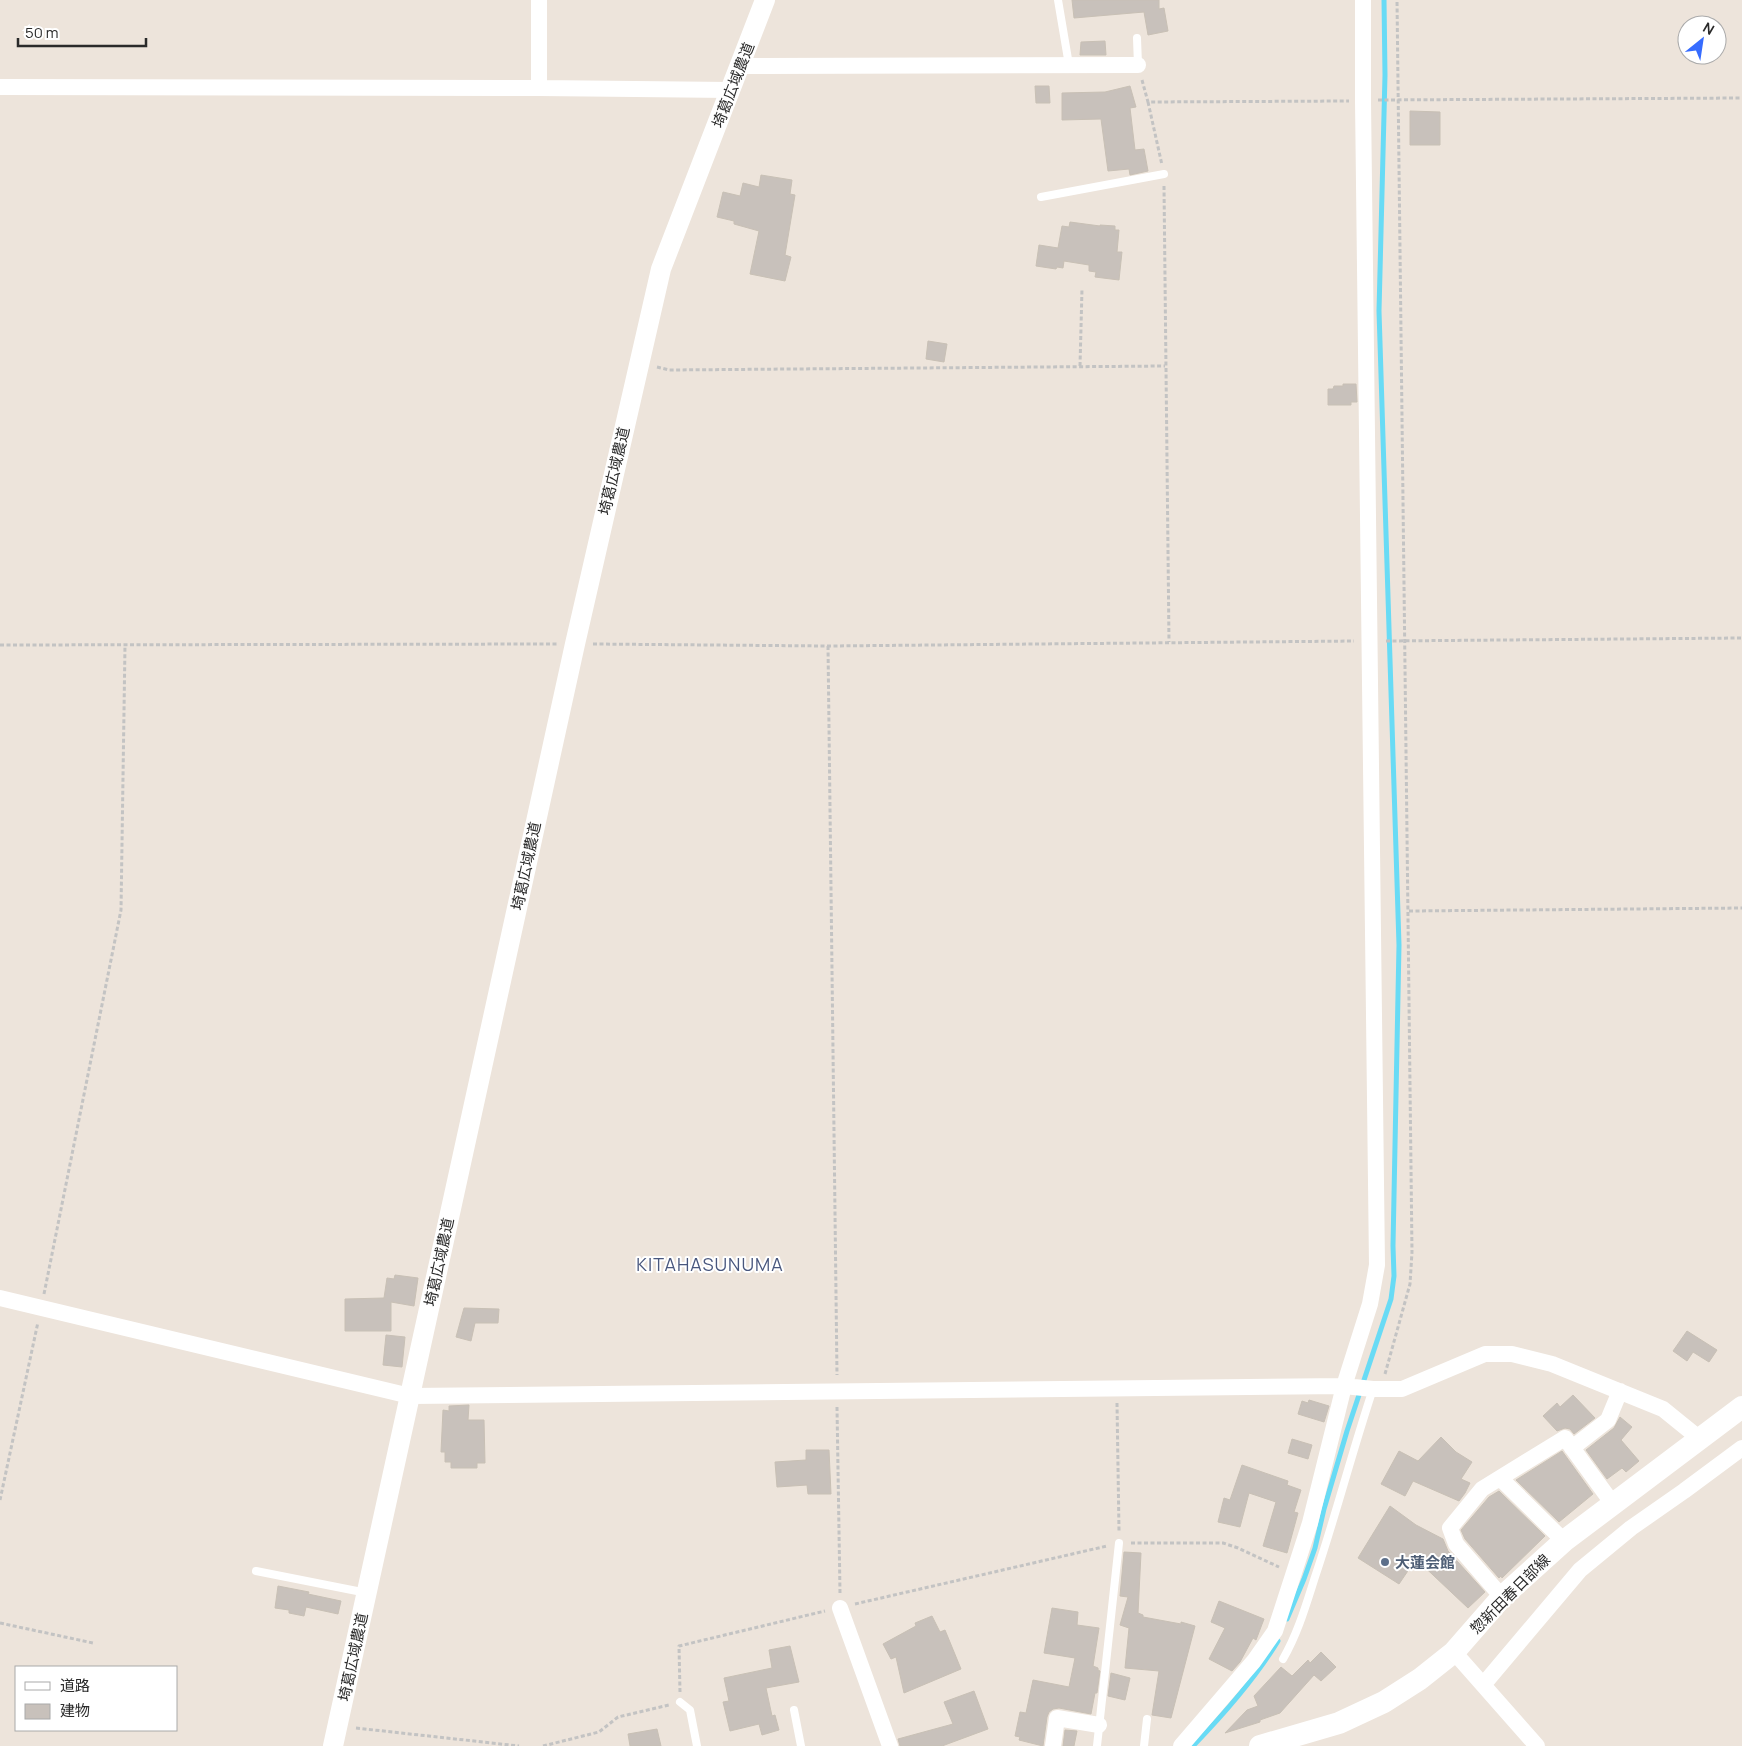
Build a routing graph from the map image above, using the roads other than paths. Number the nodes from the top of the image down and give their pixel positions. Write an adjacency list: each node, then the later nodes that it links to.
1 (540, 0): 10 (street)
2 (765, 0): 8 (street, 埼葛広域農道)
3 (1058, 0): 6 (lane)
4 (1363, 0): 15 (street)
5 (1137, 38): 7 (lane)
6 (1069, 65): 7 (street); 8 (street)
7 (1138, 65)
8 (740, 66): 11 (street, 埼葛広域農道)
9 (0, 87): 10 (street)
10 (539, 88): 11 (street)
11 (731, 90): 18 (street, 埼葛広域農道)
12 (1164, 174): 13 (lane)
13 (1040, 197)
14 (0, 1298): 18 (street)
15 (1344, 1386): 16 (street); 18 (street); 45 (street)
16 (1377, 1389): 17 (street); 32 (lane)
17 (1620, 1391): 20 (street); 21 (street)
18 (410, 1396): 28 (street, 埼葛広域農道)
19 (1742, 1407): 20 (main road, 惣新田春日部線)
20 (1700, 1439): 24 (main road, 惣新田春日部線)
21 (1572, 1448): 23 (street); 24 (street)
22 (1742, 1448): 33 (street)
23 (1500, 1478): 25 (street); 29 (street)
24 (1613, 1504): 25 (main road, 惣新田春日部線)
25 (1564, 1541): 29 (main road, 惣新田春日部線)
26 (1119, 1543): 37 (lane)
27 (256, 1571): 28 (lane)
28 (367, 1593): 38 (street, 埼葛広域農道)
29 (1502, 1597): 31 (main road, 惣新田春日部線)
30 (840, 1608): 41 (street)
31 (1454, 1652): 33 (street); 46 (main road, 惣新田春日部線)
32 (1283, 1659)
33 (1483, 1685): 47 (street)
34 (680, 1702): 39 (lane)
35 (794, 1710): 40 (lane)
36 (1147, 1719): 44 (lane)
37 (1100, 1725): 42 (street); 43 (lane)
38 (334, 1746)
39 (697, 1746)
40 (801, 1746)
41 (890, 1746)
42 (1053, 1746)
43 (1097, 1746)
44 (1144, 1746)
45 (1181, 1746)
46 (1260, 1746)
47 (1537, 1746)

